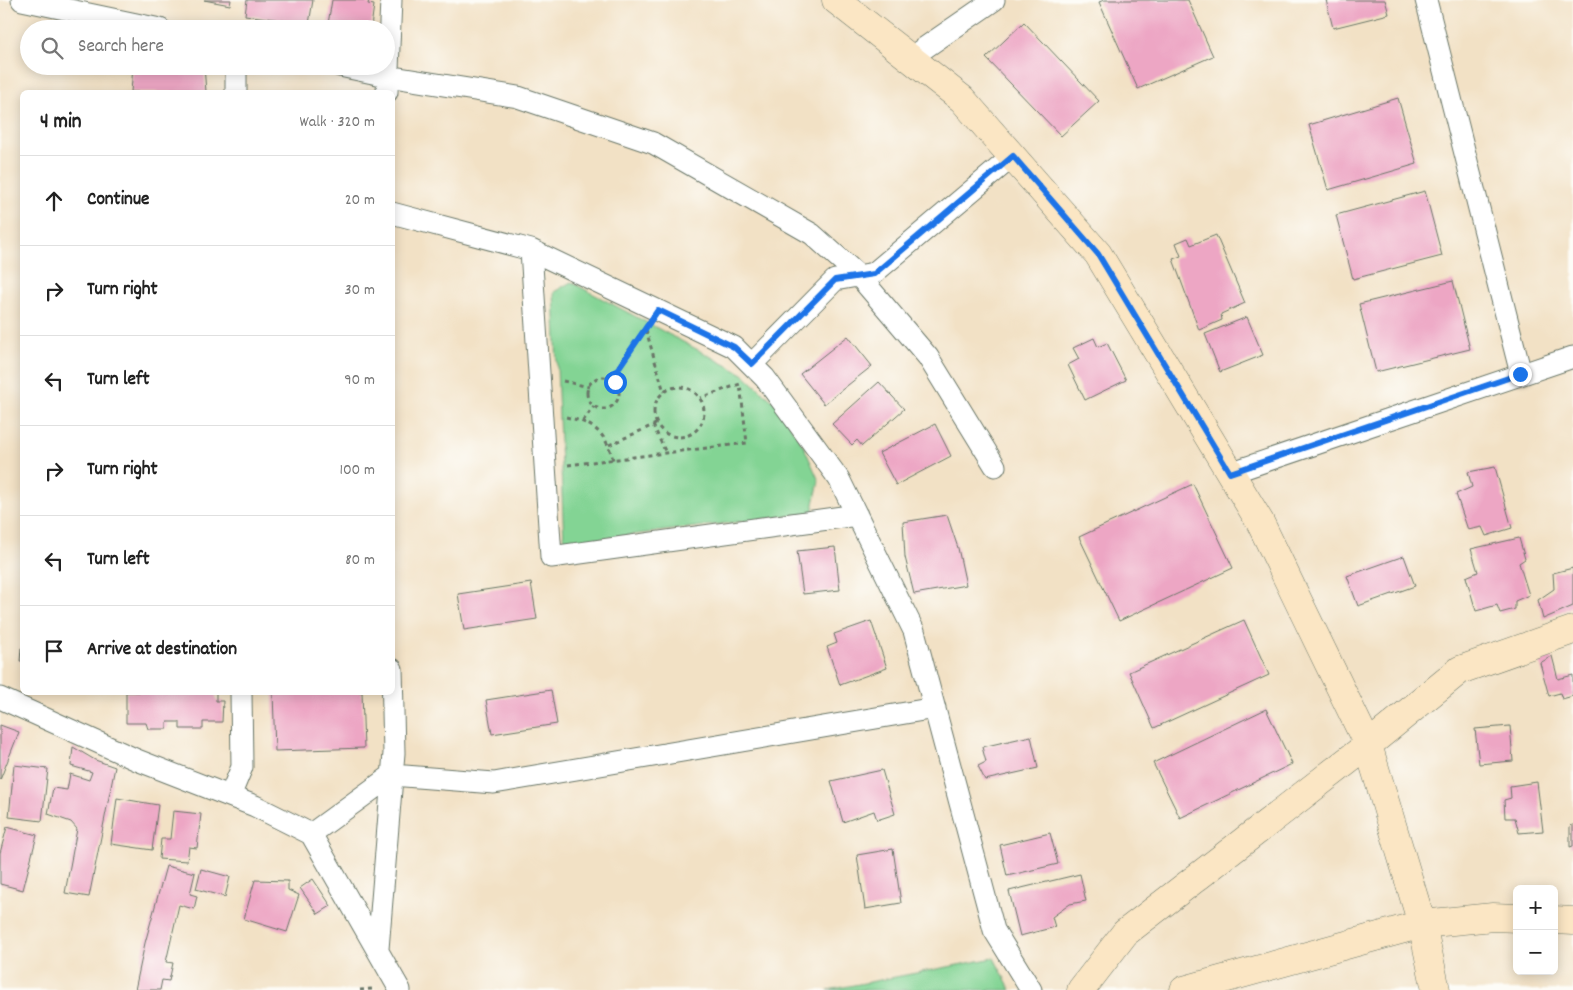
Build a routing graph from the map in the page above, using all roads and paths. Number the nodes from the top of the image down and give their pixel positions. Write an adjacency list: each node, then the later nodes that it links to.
1 (22, 0): 6 (street)
2 (391, 0): 7 (street)
3 (836, 0): 8 (main road)
4 (994, 0): 8 (street)
5 (1426, 0): 19 (street)
6 (117, 20)
7 (390, 20)
8 (910, 58): 13 (main road)
9 (236, 75): 12 (street)
10 (364, 75): 11 (street)
11 (387, 84): 16 (street)
12 (236, 90)
13 (1013, 156): 16 (street); 33 (main road)
14 (395, 214): 15 (street)
15 (531, 250): 18 (street); 32 (street)
16 (859, 276): 18 (street); 31 (street)
17 (1573, 357): 19 (street)
18 (752, 364): 34 (street)
19 (1520, 374): 33 (street)
20 (611, 379): 21 (path); 23 (path); 23 (path)
21 (664, 392): 22 (path); 26 (path)
22 (700, 398): 26 (path); 29 (path)
23 (594, 406): 25 (path)
24 (564, 416): 25 (path)
25 (583, 421): 28 (path)
26 (658, 423): 27 (path)
27 (653, 426): 28 (path); 29 (path)
28 (609, 445): 30 (path)
29 (666, 453): 30 (path)
30 (613, 460): 32 (path)
31 (995, 466)
32 (545, 468): 34 (street)
33 (1230, 473): 40 (main road)
34 (857, 515): 39 (street)
35 (1573, 630): 40 (main road)
36 (241, 695): 42 (street)
37 (393, 695): 41 (street)
38 (0, 698): 42 (street)
39 (935, 708): 41 (street); 50 (street)
40 (1368, 745): 47 (main road); 51 (main road)
41 (392, 775): 43 (street); 48 (street)
42 (230, 796): 43 (street)
43 (311, 834): 48 (street)
44 (1513, 918): 47 (main road)
45 (1558, 920): 46 (main road)
46 (1573, 921)
47 (1422, 924): 52 (main road); 53 (main road)
48 (378, 949): 49 (street)
49 (400, 990)
50 (1031, 990)
51 (1081, 990)
52 (1184, 990)
53 (1436, 990)

